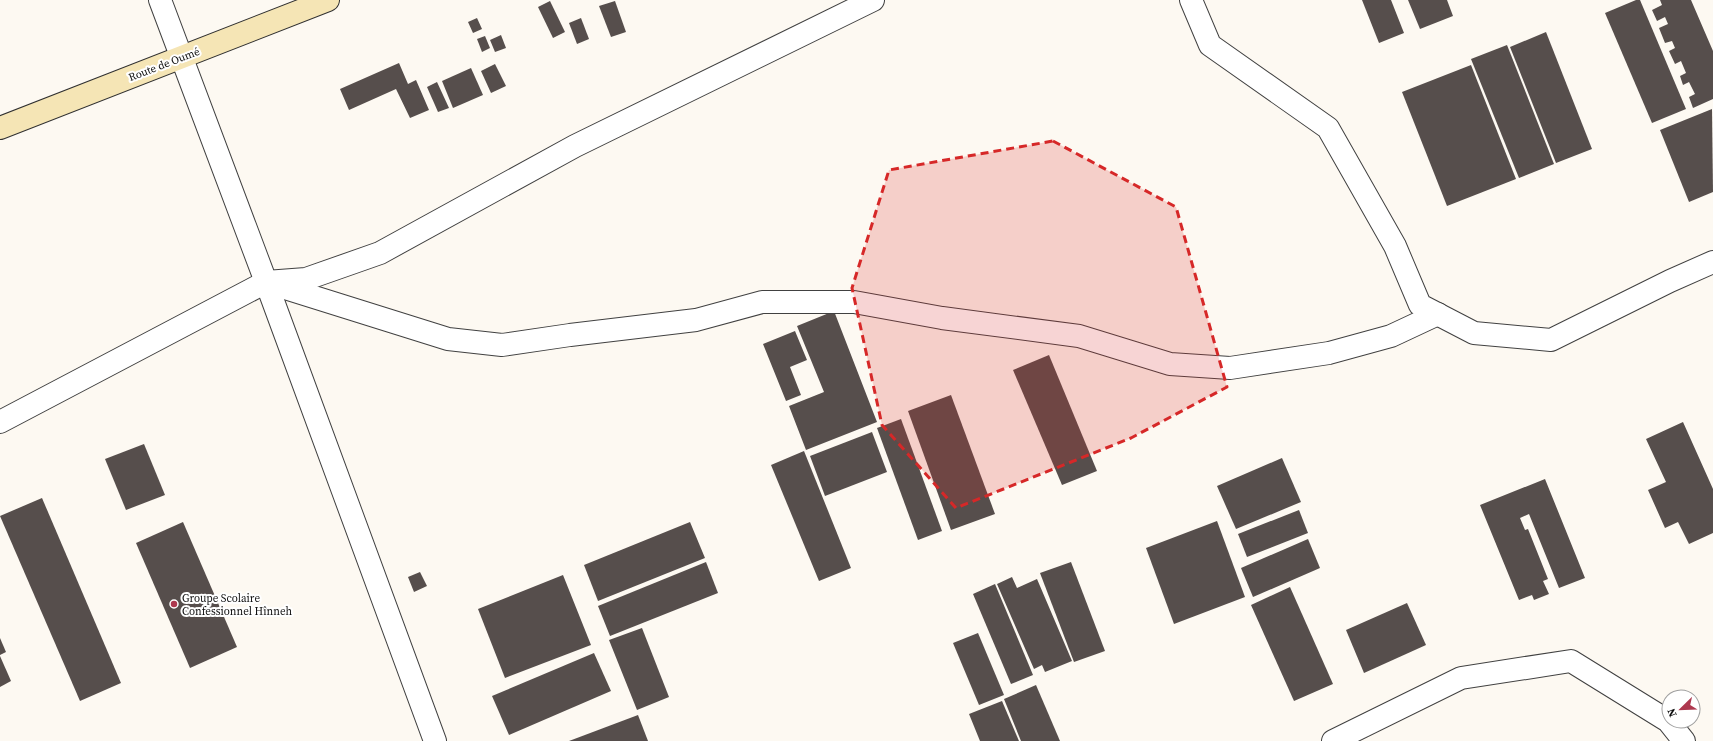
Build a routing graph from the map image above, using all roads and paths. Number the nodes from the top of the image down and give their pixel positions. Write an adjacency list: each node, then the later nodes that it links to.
1 (160, 0): 5 (street)
2 (328, 0): 5 (main road, Route de Oumé)
3 (873, 0): 8 (street)
4 (1191, 0): 9 (street)
5 (182, 57): 6 (main road, Route de Oumé); 8 (street)
6 (0, 128)
7 (1713, 262): 9 (street)
8 (266, 282): 9 (street); 10 (street); 11 (street)
9 (1438, 314)
10 (0, 422)
11 (435, 741)
12 (1333, 741): 13 (street)
13 (1684, 741)

